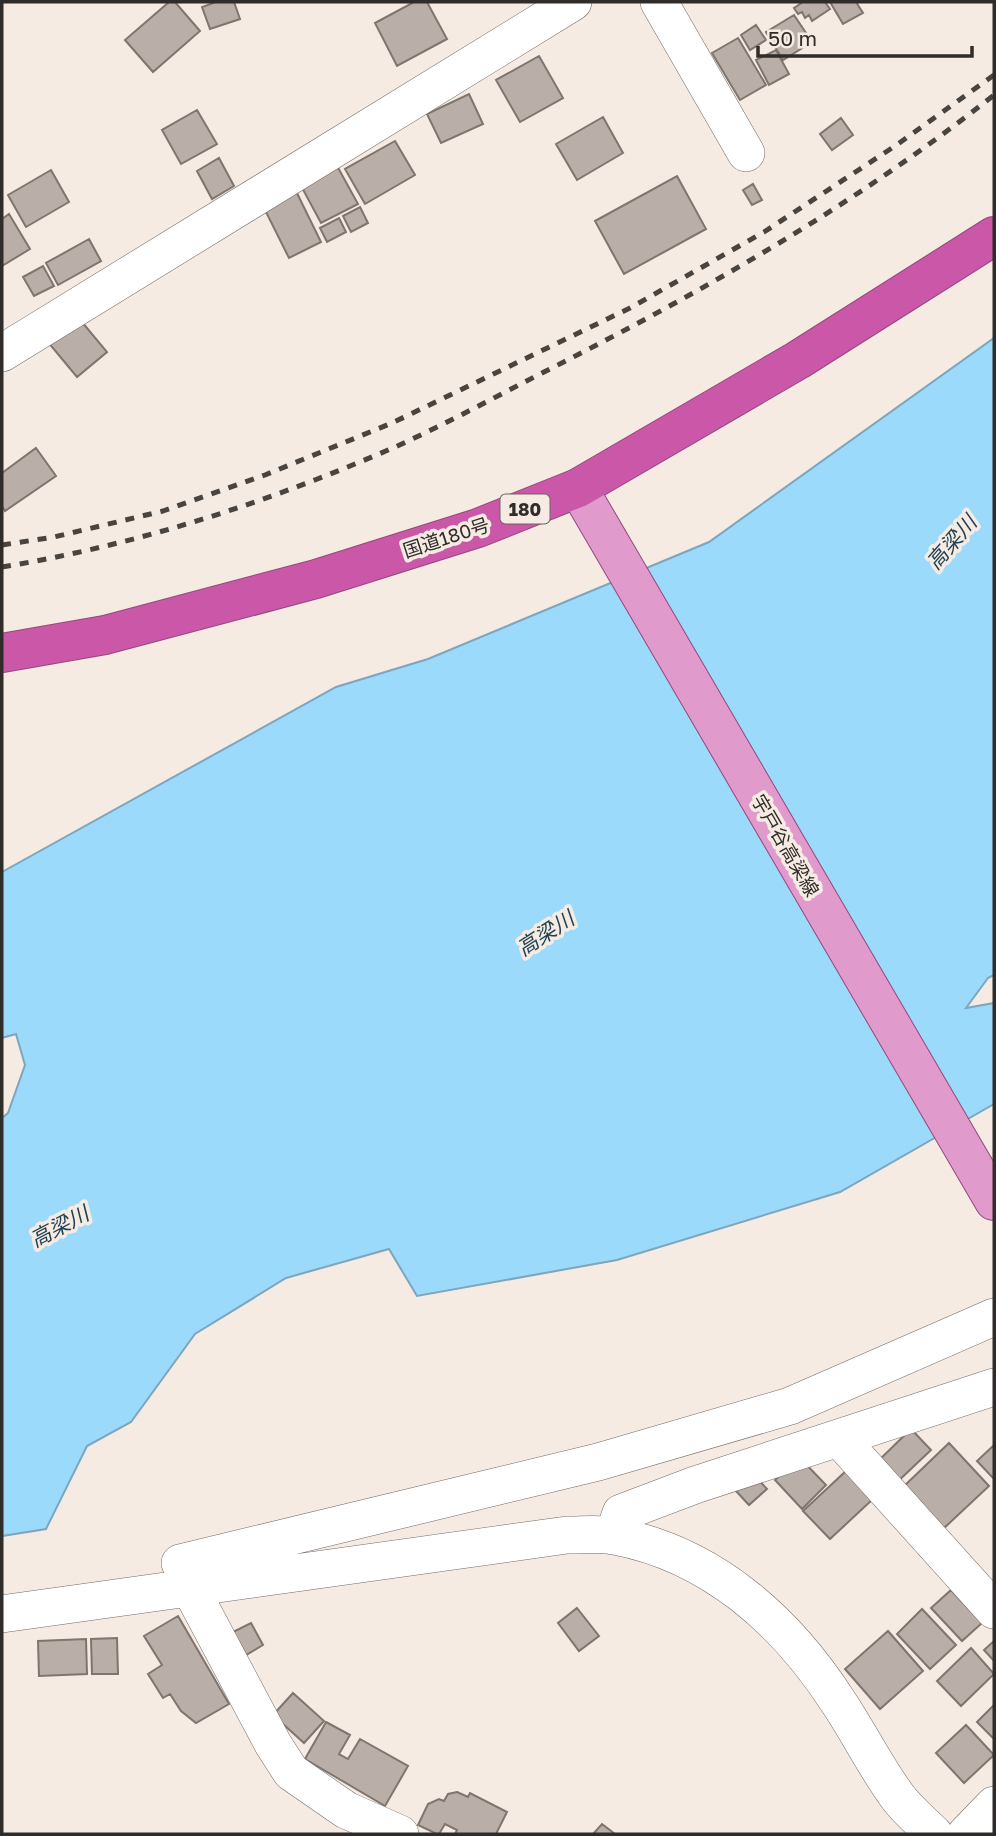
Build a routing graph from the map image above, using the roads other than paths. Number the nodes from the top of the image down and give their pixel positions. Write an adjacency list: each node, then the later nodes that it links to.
1 (573, 2): 5 (street)
2 (659, 2): 3 (street)
3 (746, 153)
4 (994, 236): 6 (highway, 国道180号 / 180)
5 (2, 353)
6 (585, 502): 7 (highway, 国道180号 / 180); 8 (main road, 宇戸谷高梁線)
7 (2, 653)
8 (994, 1201)
9 (994, 1317): 13 (street)
10 (994, 1387): 11 (street)
11 (839, 1438): 12 (street); 14 (street)
12 (613, 1536): 13 (street); 18 (street)
13 (185, 1575): 15 (street); 17 (street)
14 (994, 1609)
15 (2, 1614)
16 (994, 1805): 19 (street)
17 (400, 1834)
18 (934, 1834)
19 (966, 1834)

